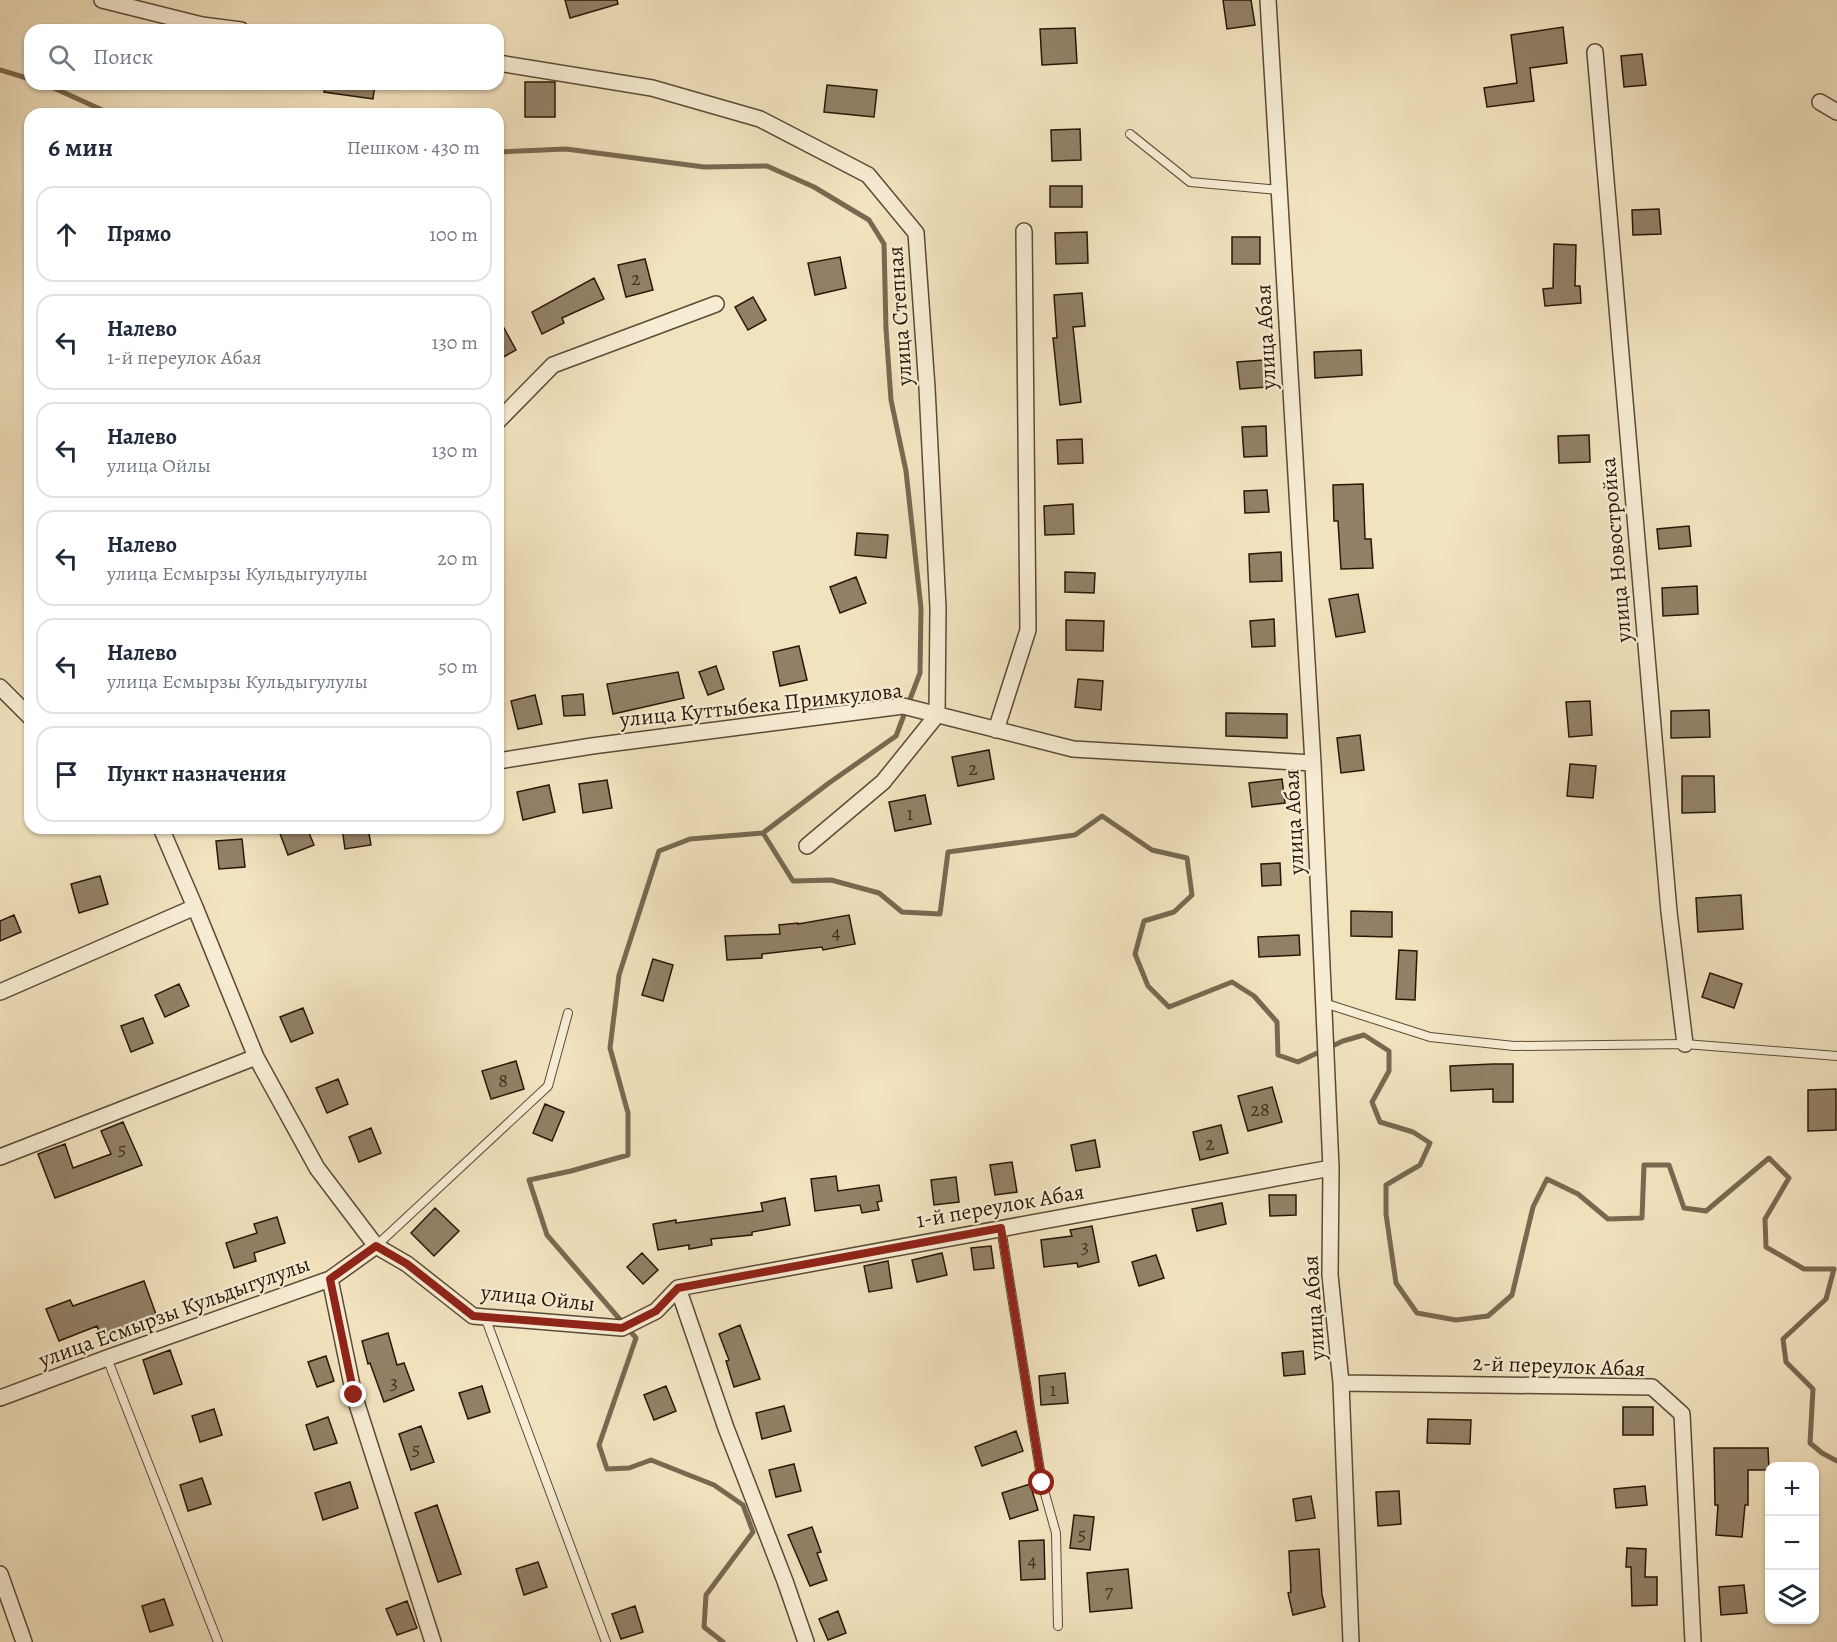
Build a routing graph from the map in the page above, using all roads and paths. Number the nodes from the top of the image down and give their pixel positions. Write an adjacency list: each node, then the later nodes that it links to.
1 (102, 0): 3 (street)
2 (1268, 0): 9 (street, улица Абая)
3 (198, 24)
4 (1595, 52): 25 (street, улица Новостройка)
5 (504, 64): 15 (street, улица Степная)
6 (1820, 102): 7 (street)
7 (1837, 112)
8 (1130, 134): 9 (lane)
9 (1279, 190): 18 (street, улица Абая)
10 (1024, 231): 16 (street)
11 (716, 304): 12 (street)
12 (504, 416)
13 (0, 687): 14 (street)
14 (24, 711)
15 (937, 716): 16 (street, улица Куттыбека Примкулова); 17 (street, улица Куттыбека Примкулова); 20 (street)
16 (996, 730): 18 (street, улица Куттыбека Примкулова)
17 (504, 760)
18 (1313, 763): 23 (street, улица Абая)
19 (164, 834): 21 (street, улица Ойлы)
20 (807, 846)
21 (195, 907): 22 (street); 27 (street, улица Ойлы)
22 (0, 992)
23 (1324, 1003): 25 (lane); 29 (street, улица Абая)
24 (568, 1013): 31 (lane)
25 (1685, 1044): 26 (lane)
26 (1837, 1056)
27 (256, 1057): 28 (street); 31 (street, улица Ойлы)
28 (0, 1157)
29 (1331, 1167): 30 (street, 1-й переулок Абая); 36 (street, улица Абая)
30 (1001, 1228): 33 (street, 1-й переулок Абая); 39 (lane)
31 (376, 1246): 32 (street, улица Есмырзы Кульдыгулулы); 34 (street, улица Ойлы)
32 (330, 1279): 35 (street, улица Есмырзы Кульдыгулулы); 42 (street, улица Есмырзы Кульдыгулулы)
33 (678, 1288): 34 (street, улица Ойлы); 44 (street)
34 (485, 1317): 43 (lane)
35 (107, 1358): 37 (street, улица Есмырзы Кульдыгулулы); 41 (lane)
36 (1341, 1383): 45 (street, улица Абая); 46 (street, 2-й переулок Абая)
37 (0, 1398)
38 (0, 1574): 40 (street)
39 (1058, 1626)
40 (24, 1642)
41 (218, 1642)
42 (433, 1642)
43 (606, 1642)
44 (806, 1642)
45 (1351, 1642)
46 (1693, 1642)

